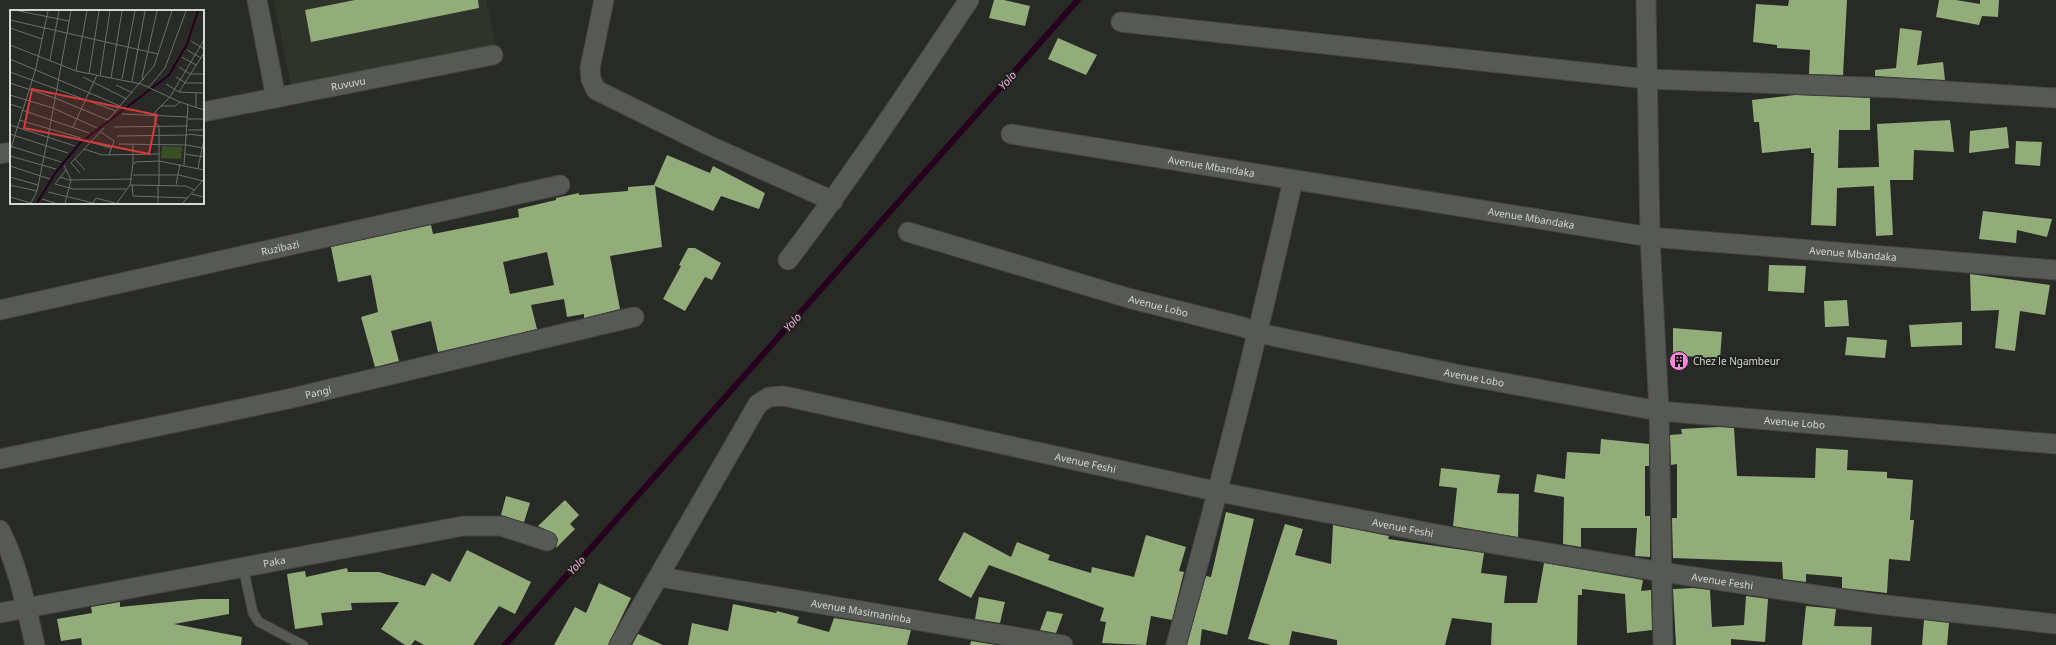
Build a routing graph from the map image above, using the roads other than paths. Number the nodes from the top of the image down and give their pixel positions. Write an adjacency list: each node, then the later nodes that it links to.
1 (257, 0): 8 (street)
2 (604, 0): 16 (street)
3 (969, 0): 16 (street)
4 (1646, 0): 7 (street)
5 (1121, 22): 7 (street)
6 (493, 55): 8 (street, Ruvuvu)
7 (1648, 79): 9 (street); 18 (street)
8 (276, 98): 10 (street, Ruvuvu)
9 (2056, 98)
10 (204, 112)
11 (1011, 134): 14 (street, Avenue Mbandaka)
12 (10, 152): 13 (street)
13 (0, 154)
14 (1293, 180): 18 (street, Avenue Mbandaka); 23 (street)
15 (560, 185): 21 (street, Ruzibazi)
16 (833, 201): 19 (street)
17 (908, 232): 23 (street, Avenue Lobo)
18 (1650, 236): 20 (street, Avenue Mbandaka); 24 (street)
19 (788, 260)
20 (2056, 270)
21 (0, 310)
22 (634, 317): 26 (street, Pangi)
23 (1258, 333): 24 (street, Avenue Lobo); 27 (street)
24 (1659, 411): 25 (street, Avenue Lobo); 31 (street)
25 (2056, 444)
26 (0, 459)
27 (1218, 492): 31 (street, Avenue Feshi); 32 (street, Avenue Feshi); 40 (street)
28 (0, 530): 33 (street)
29 (547, 541): 30 (street, Paka)
30 (243, 567): 33 (street, Paka); 37 (lane)
31 (1662, 572): 35 (street, Avenue Feshi); 41 (street)
32 (660, 577): 38 (street); 39 (street, Avenue Masimaninba)
33 (26, 607): 34 (street, Paka); 36 (street)
34 (0, 613)
35 (2056, 624)
36 (35, 645)
37 (303, 645)
38 (619, 645)
39 (1063, 645)
40 (1176, 645)
41 (1663, 645)

